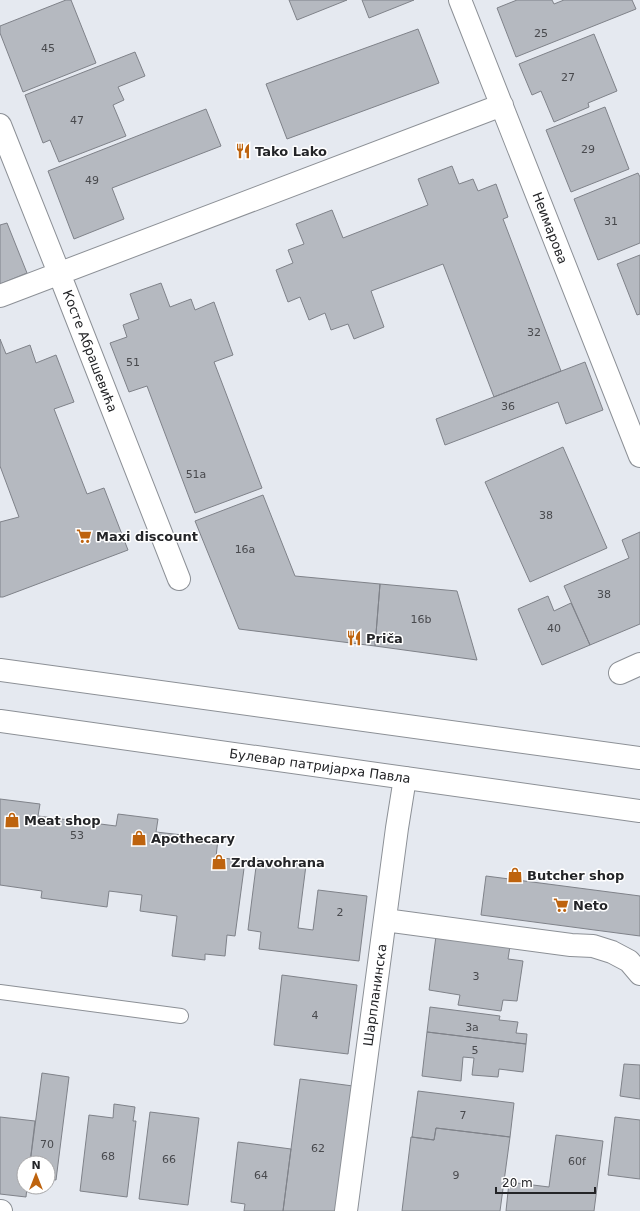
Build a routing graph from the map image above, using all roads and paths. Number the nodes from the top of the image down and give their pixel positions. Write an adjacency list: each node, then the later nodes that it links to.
1 (460, 0): 2 (street, Неимарова)
2 (502, 105): 4 (street); 6 (street, Неимарова)
3 (0, 125): 4 (street, Косте Абрашевића)
4 (59, 273): 5 (street); 7 (street, Косте Абрашевића)
5 (0, 296)
6 (640, 456)
7 (179, 579)
8 (640, 664): 10 (street)
9 (0, 670): 12 (street)
10 (620, 673)
11 (0, 721): 13 (street, Булевар патријарха Павла)
12 (640, 758)
13 (405, 778): 14 (street, Булевар патријарха Павла); 15 (street, Шарпланинска)
14 (640, 811)
15 (385, 920): 16 (street); 19 (street, Шарпланинска)
16 (640, 974)
17 (0, 992): 18 (lane)
18 (181, 1016)
19 (346, 1211)

